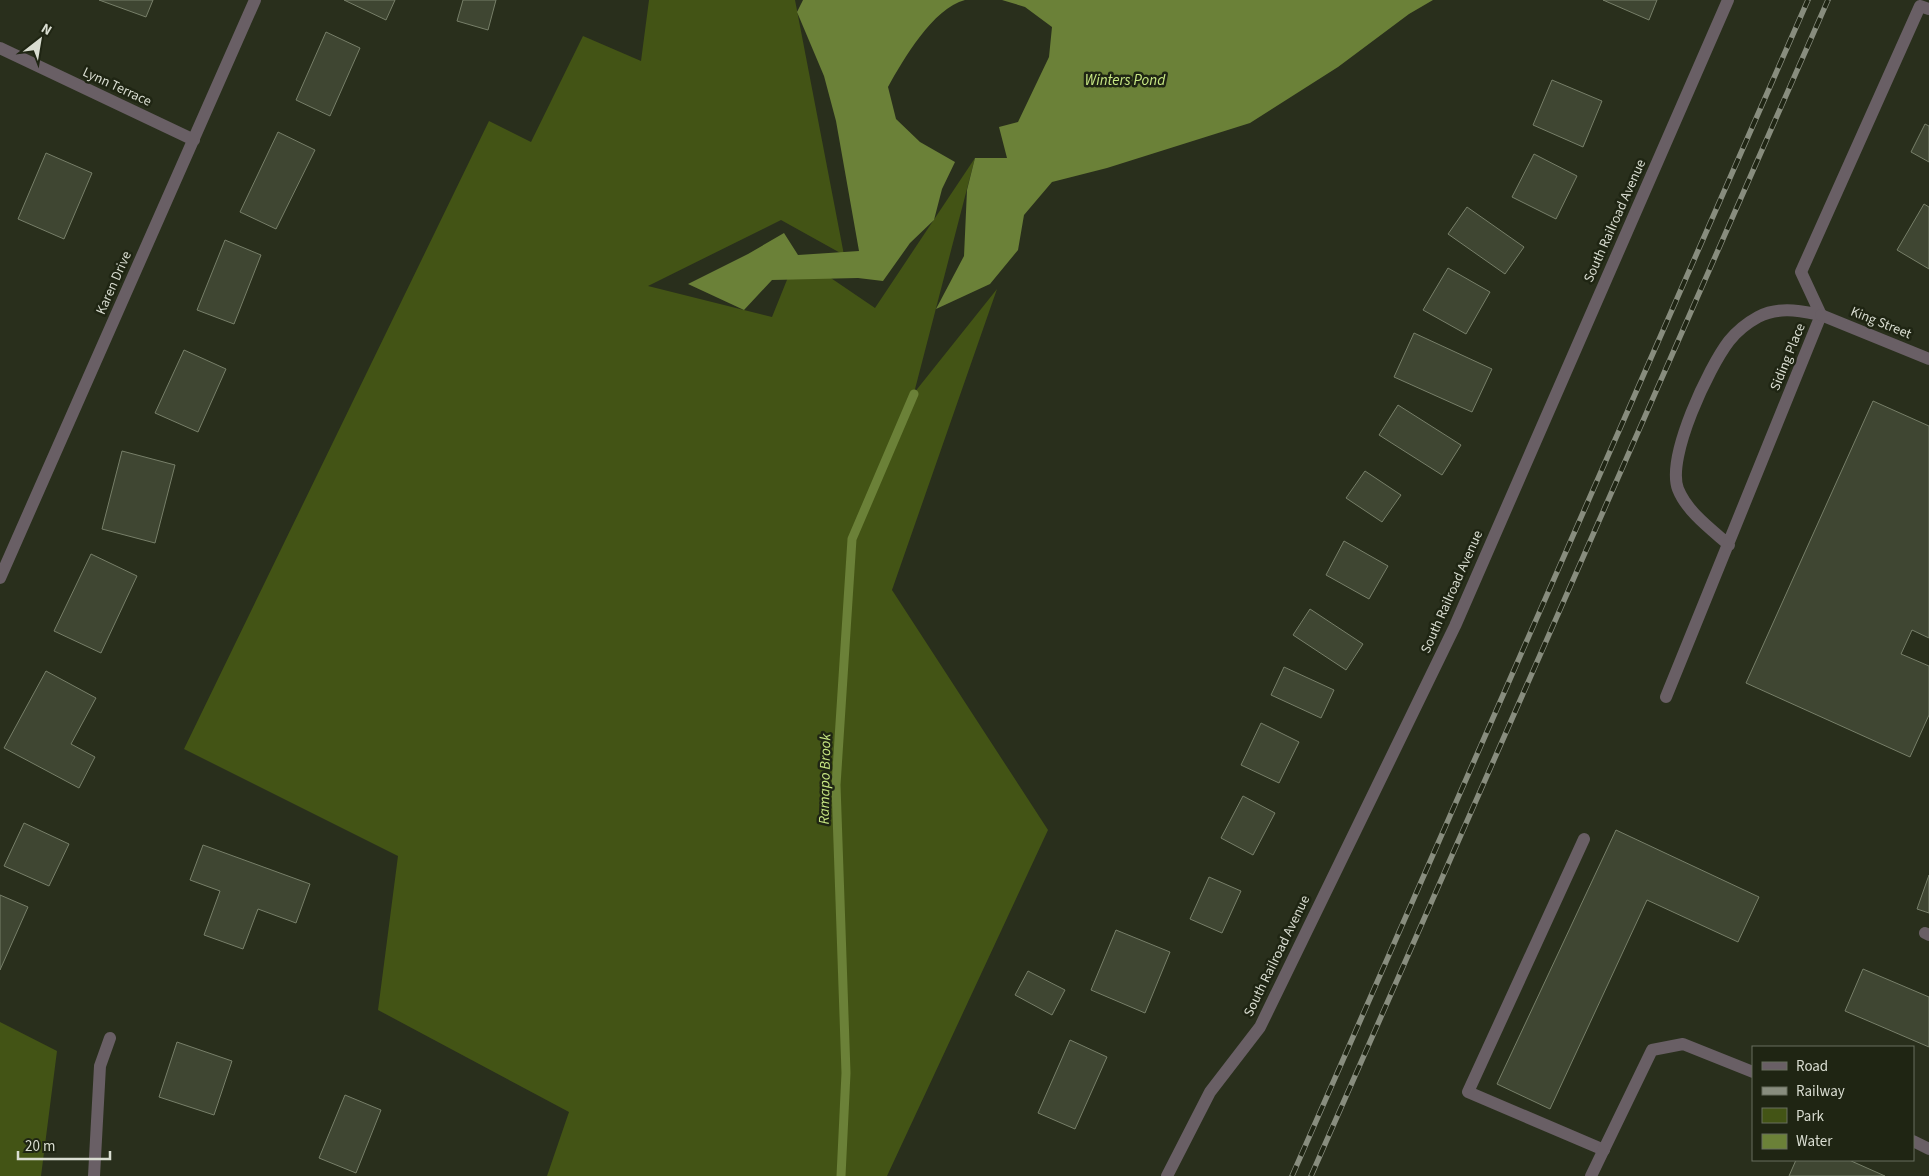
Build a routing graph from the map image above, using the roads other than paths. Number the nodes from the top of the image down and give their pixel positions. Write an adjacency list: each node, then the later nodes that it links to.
1 (255, 0): 5 (street, Karen Drive)
2 (1728, 0): 18 (street, South Railroad Avenue)
3 (1925, 8): 6 (street, Siding Place)
4 (0, 48): 5 (street, Lynn Terrace)
5 (194, 140): 9 (street, Karen Drive)
6 (1821, 315): 7 (street, King Street); 8 (street, Siding Place); 8 (street, King Street)
7 (1929, 359)
8 (1730, 545): 10 (street, Siding Place)
9 (0, 578)
10 (1666, 696)
11 (1584, 839): 16 (street)
12 (110, 1038): 17 (street)
13 (1752, 1072): 16 (street)
14 (1914, 1142): 15 (street)
15 (1929, 1149)
16 (1604, 1150): 19 (street)
17 (94, 1176)
18 (1167, 1176)
19 (1592, 1176)

